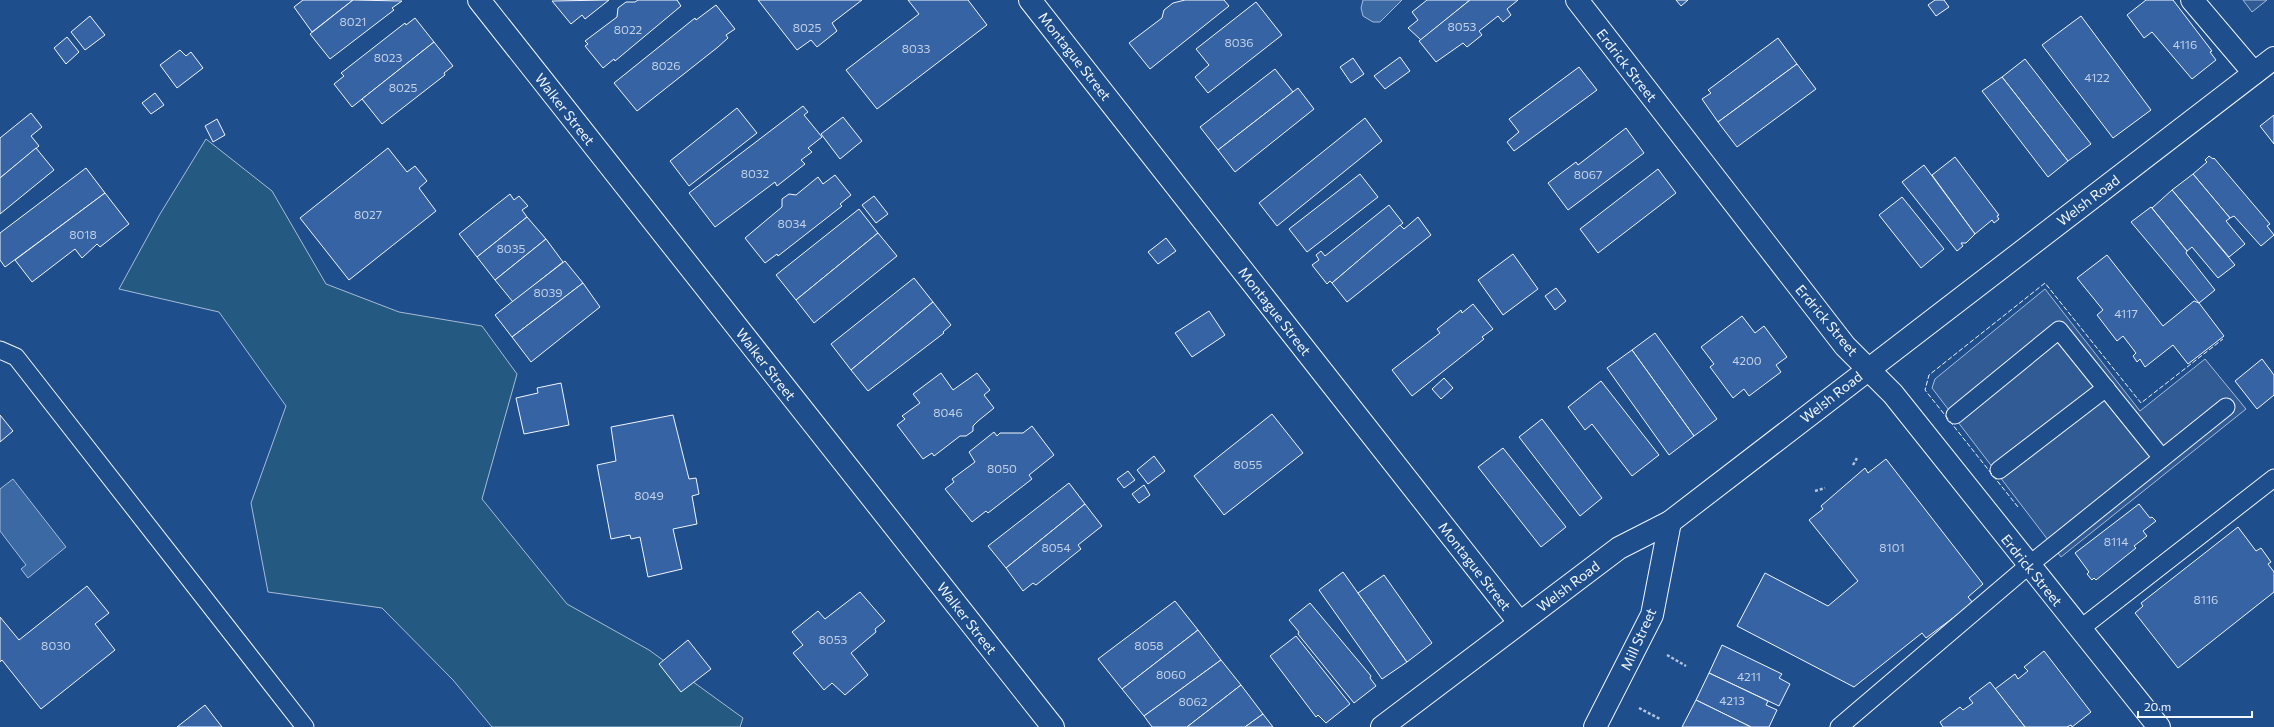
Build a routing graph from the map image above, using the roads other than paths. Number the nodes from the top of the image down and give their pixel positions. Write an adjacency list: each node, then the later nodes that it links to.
1 (479, 0): 20 (street, Walker Street)
2 (1030, 0): 17 (street, Montague Street)
3 (1577, 0): 8 (street, Erdrick Street)
4 (2192, 0): 6 (street)
5 (2274, 58): 6 (street, Welsh Road)
6 (2254, 73): 8 (street, Welsh Road)
7 (0, 350): 19 (lane)
8 (1869, 368): 15 (street, Welsh Road); 16 (street, Erdrick Street)
9 (2106, 388): 11 (lane); 12 (lane); 13 (lane)
10 (2226, 407): 12 (lane)
11 (1955, 415)
12 (2162, 458): 16 (lane)
13 (1999, 470)
14 (2274, 478): 18 (lane)
15 (1670, 522): 17 (street, Welsh Road); 22 (street, Mill Street)
16 (2028, 565): 18 (street, Erdrick Street); 23 (lane)
17 (1519, 622): 21 (street, Welsh Road)
18 (2080, 629): 24 (street, Erdrick Street)
19 (305, 727)
20 (1053, 727)
21 (1382, 727)
22 (1595, 727)
23 (1839, 727)
24 (2159, 727)

